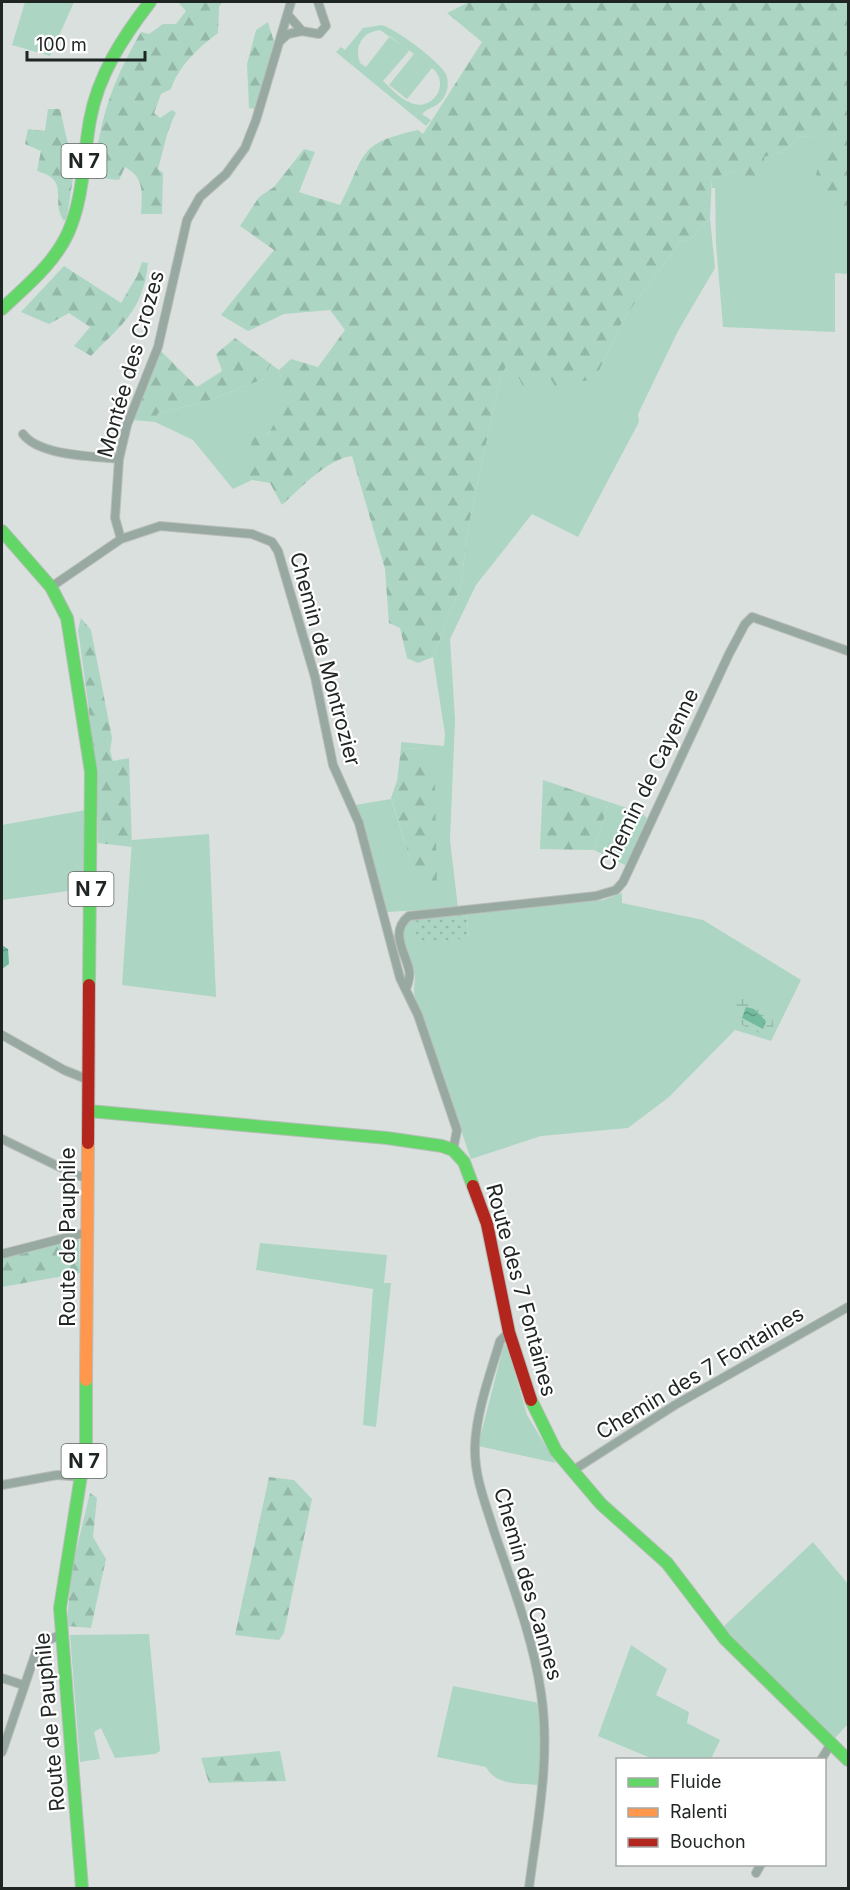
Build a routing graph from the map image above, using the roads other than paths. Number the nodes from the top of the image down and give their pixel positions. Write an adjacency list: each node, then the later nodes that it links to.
1 (150, 2): 7 (main road, N 7)
2 (291, 2): 4 (street, Montée des Crozes)
3 (318, 2): 5 (street)
4 (288, 15): 5 (street); 6 (street, Montée des Crozes)
5 (302, 31): 6 (street)
6 (277, 45): 9 (street, Montée des Crozes)
7 (2, 309)
8 (23, 434): 9 (street)
9 (119, 459): 11 (street, Montée des Crozes)
10 (2, 531): 12 (main road, N 7)
11 (121, 539): 12 (street, Chemin de Montrozier); 14 (street, Chemin de Montrozier)
12 (51, 587): 16 (main road, Route de Pauphile / N 7)
13 (849, 651): 14 (street, Chemin de Cayenne)
14 (406, 989): 19 (street, Chemin de Montrozier)
15 (2, 1035): 16 (street)
16 (89, 1080): 17 (main road, Route de Pauphile / N 7)
17 (89, 1112): 19 (main road); 20 (main road, Route de Pauphile / N 7)
18 (2, 1139): 20 (street)
19 (453, 1150): 24 (main road, Route des 7 Fontaines)
20 (88, 1178): 21 (main road, Route de Pauphile / N 7)
21 (88, 1232): 22 (street); 26 (main road, Route de Pauphile / N 7)
22 (2, 1254)
23 (849, 1307): 25 (street, Chemin des 7 Fontaines)
24 (510, 1332): 25 (main road, Route des 7 Fontaines); 38 (street, Chemin des Cannes)
25 (572, 1471): 31 (main road, Route des 7 Fontaines)
26 (83, 1477): 27 (street); 28 (main road, Route de Pauphile / N 7)
27 (2, 1485)
28 (60, 1635): 30 (street); 37 (main road, Route de Pauphile / N 7)
29 (2, 1678): 30 (street)
30 (23, 1685): 32 (street)
31 (832, 1742): 33 (street); 34 (main road, Route des 7 Fontaines)
32 (2, 1752)
33 (823, 1758)
34 (849, 1760)
35 (760, 1866): 36 (street)
36 (756, 1873)
37 (82, 1888)
38 (529, 1888)

